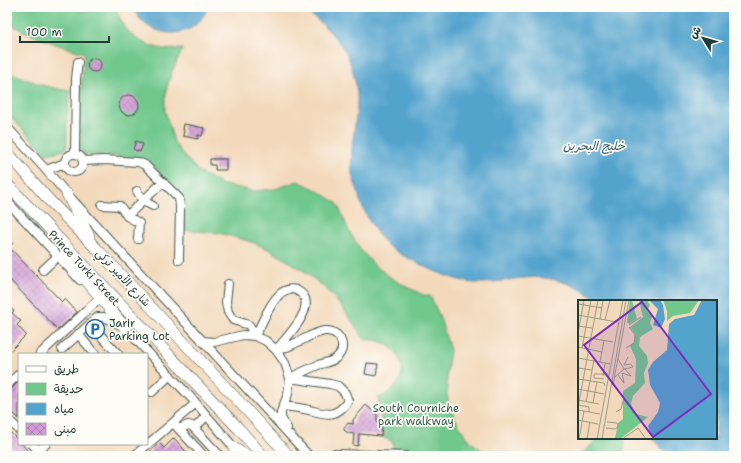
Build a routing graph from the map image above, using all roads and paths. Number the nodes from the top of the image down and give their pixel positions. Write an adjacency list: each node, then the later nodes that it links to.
1 (78, 62): 4 (street)
2 (7, 127): 7 (street)
3 (7, 152): 18 (main road, شارع الأمير تركي)
4 (75, 154): 5 (street); 6 (street)
5 (83, 161): 6 (street); 8 (street)
6 (65, 163): 7 (street)
7 (46, 170): 11 (street)
8 (163, 182): 12 (street); 20 (street)
9 (10, 188): 25 (main road); 60 (main road, شارع الأمير تركي)
10 (137, 191): 12 (street)
11 (67, 194): 18 (main road); 29 (street)
12 (143, 201): 15 (street); 16 (street)
13 (8, 203): 19 (street, Prince Turki Street)
14 (102, 205): 16 (street)
15 (152, 206)
16 (127, 216): 17 (street)
17 (138, 239)
18 (94, 247): 61 (main road, شارع الأمير تركي)
19 (58, 256): 21 (street); 23 (street, Prince Turki Street)
20 (179, 260)
21 (43, 270)
22 (228, 284): 27 (street)
23 (98, 300): 25 (street, Prince Turki Street); 28 (street)
24 (90, 324): 25 (street); 26 (street); 34 (street)
25 (124, 328): 35 (street, Prince Turki Street)
26 (78, 334): 31 (street); 33 (street)
27 (255, 336): 29 (street); 30 (street); 30 (street)
28 (55, 340): 31 (street); 32 (street)
29 (202, 341): 50 (street)
30 (276, 350): 39 (street); 39 (street)
31 (65, 351)
32 (41, 353)
33 (94, 353)
34 (117, 353)
35 (145, 353)
36 (148, 356): 38 (street, Prince Turki Street)
37 (18, 375): 40 (street)
38 (170, 375): 41 (street); 42 (street, Prince Turki Street)
39 (290, 378): 43 (street); 43 (street)
40 (7, 385)
41 (152, 392)
42 (196, 403): 44 (street, Prince Turki Street); 46 (street)
43 (284, 406): 50 (street)
44 (206, 416): 47 (street); 56 (street, Prince Turki Street)
45 (7, 418): 48 (street)
46 (173, 422): 49 (street); 51 (street)
47 (195, 428): 49 (street); 59 (street)
48 (18, 429)
49 (179, 429): 58 (street)
50 (293, 439): 62 (street)
51 (148, 442)
52 (33, 445): 55 (street)
53 (45, 445): 55 (street)
54 (145, 445): 57 (street)
55 (38, 454)
56 (239, 454)
57 (134, 456)
58 (204, 456)
59 (220, 456)
60 (263, 456)
61 (289, 456)
62 (308, 456)
63 (331, 456): 64 (street)
64 (408, 456)

